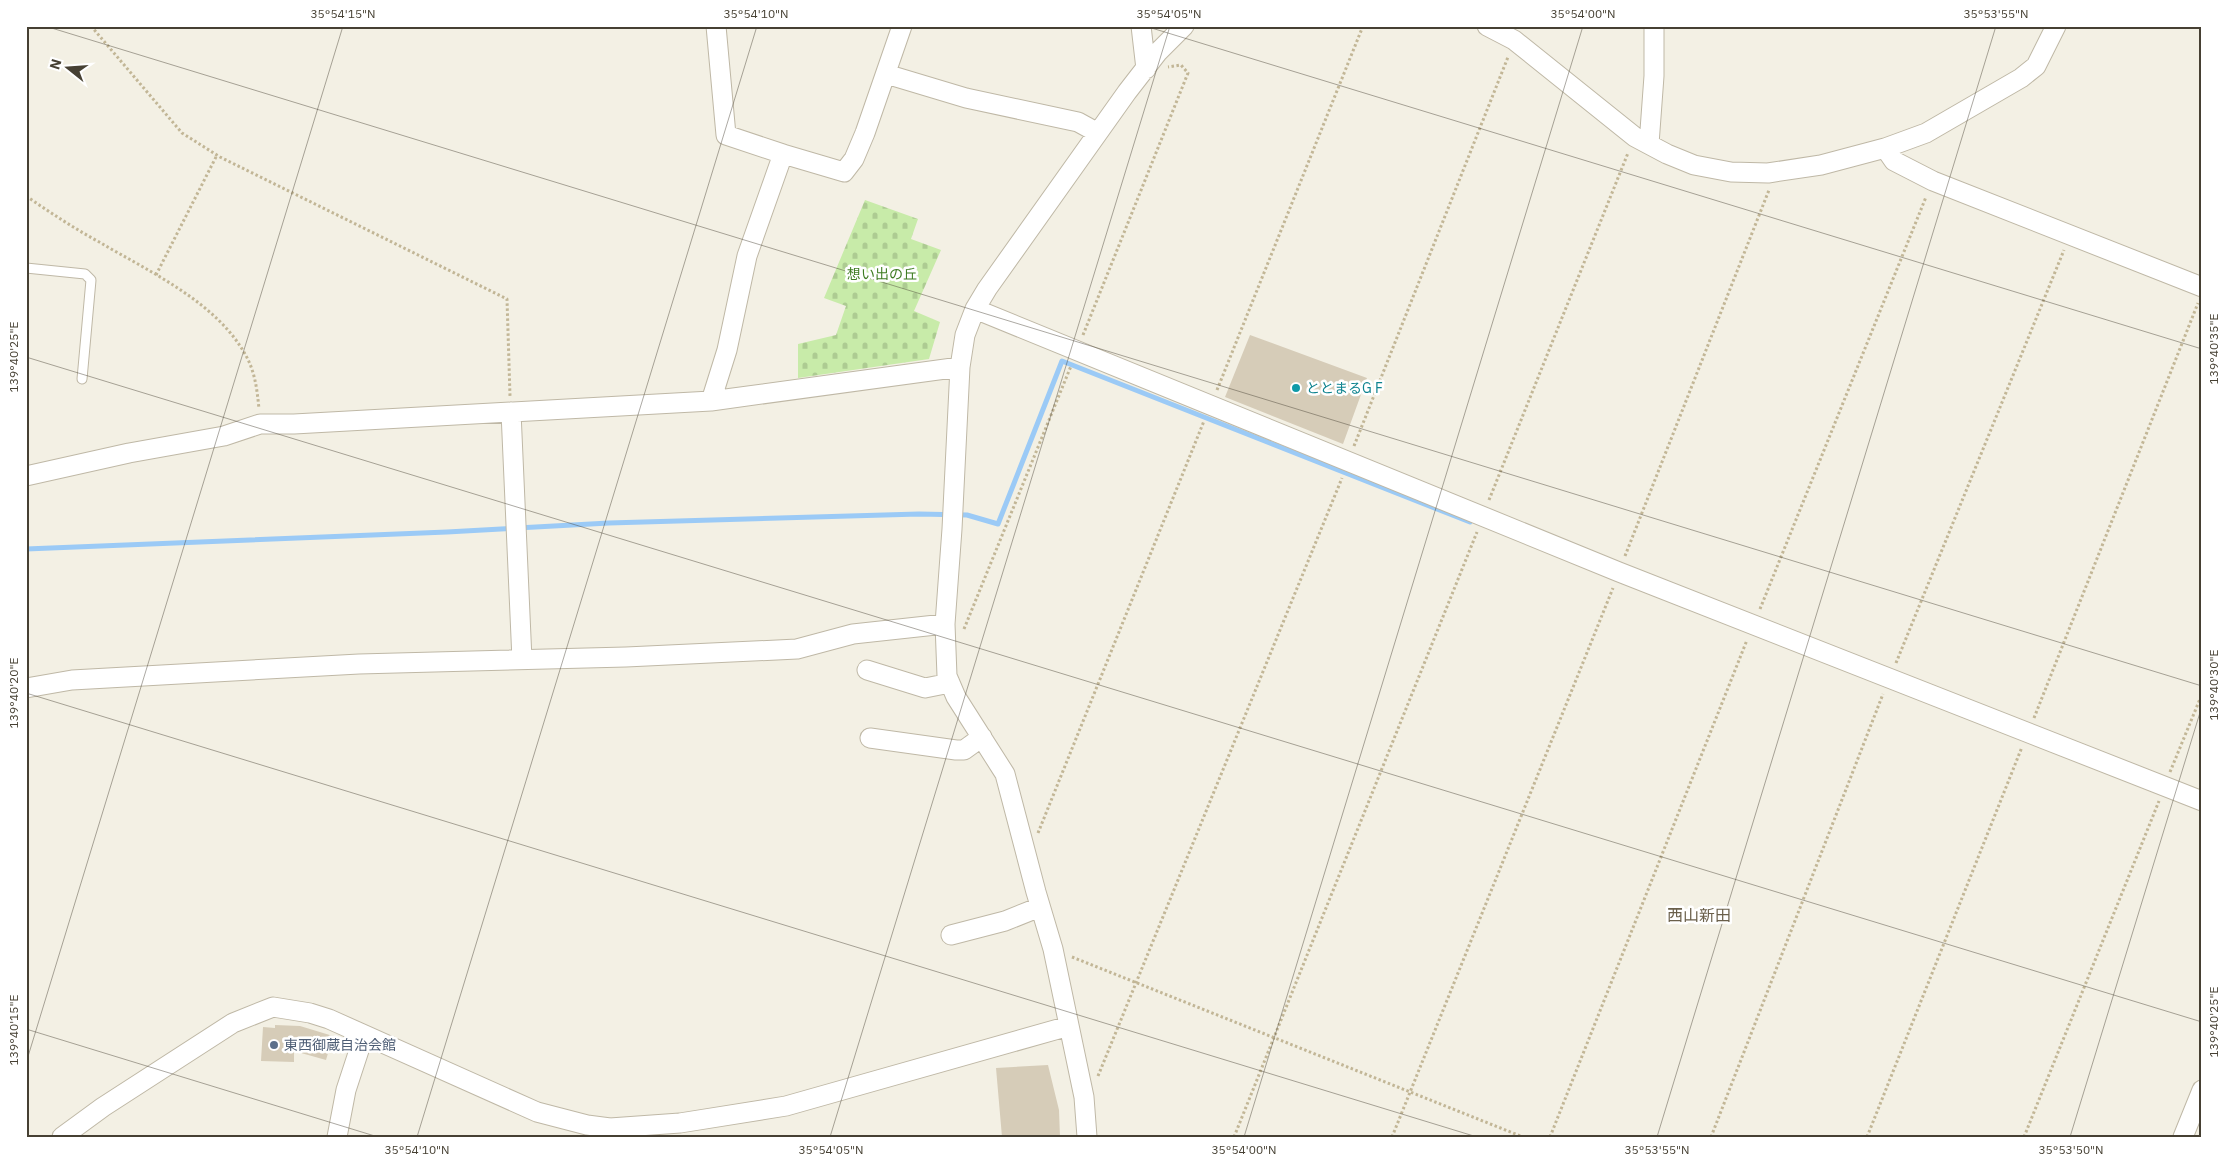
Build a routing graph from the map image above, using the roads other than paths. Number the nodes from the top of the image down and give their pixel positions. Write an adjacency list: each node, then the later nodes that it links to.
1 (716, 26): 13 (street)
2 (902, 26): 9 (street)
3 (1141, 26): 8 (street)
4 (1184, 26): 8 (street)
5 (1487, 26): 11 (street)
6 (1654, 26): 11 (street)
7 (2056, 26): 12 (street)
8 (1146, 69): 10 (street)
9 (886, 74): 10 (street); 13 (street)
10 (1098, 133): 16 (street)
11 (1642, 140): 12 (street)
12 (1885, 148): 15 (street)
13 (782, 154): 19 (street)
14 (26, 268): 18 (lane)
15 (2202, 287)
16 (974, 309): 17 (street); 29 (street)
17 (960, 367): 19 (street); 22 (street)
18 (82, 379)
19 (712, 401): 20 (street)
20 (511, 412): 21 (street); 23 (street)
21 (26, 476)
22 (945, 624): 23 (street); 25 (street)
23 (522, 660): 26 (street)
24 (868, 670): 25 (street)
25 (950, 683): 27 (street)
26 (26, 688)
27 (982, 737): 28 (street); 30 (street)
28 (870, 738)
29 (2202, 801)
30 (1040, 907): 31 (street); 32 (street)
31 (951, 935)
32 (1069, 1026): 35 (street); 38 (street)
33 (364, 1035): 35 (street); 36 (street); 37 (street)
34 (2202, 1090): 39 (street)
35 (609, 1132)
36 (62, 1137)
37 (337, 1137)
38 (1087, 1137)
39 (2183, 1137)

